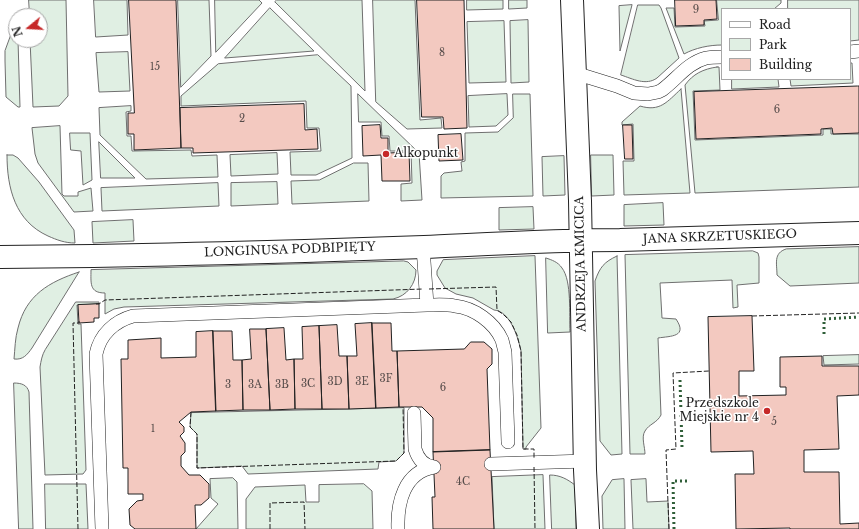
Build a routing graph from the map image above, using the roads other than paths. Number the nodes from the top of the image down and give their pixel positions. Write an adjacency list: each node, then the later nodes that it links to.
1 (572, 0): 3 (street, ANDRZEJA KMICICA)
2 (721, 57): 3 (lane)
3 (574, 73): 5 (street, ANDRZEJA KMICICA)
4 (859, 233): 5 (street, JANA SKRZETUSKIEGO)
5 (580, 240): 6 (street, LONGINUSA PODBIPIĘTY); 11 (street, ANDRZEJA KMICICA)
6 (423, 247): 7 (street, LONGINUSA PODBIPIĘTY); 8 (lane)
7 (0, 257)
8 (427, 305): 10 (lane); 13 (lane)
9 (414, 413): 14 (lane)
10 (508, 442)
11 (586, 461): 12 (lane); 15 (street, ANDRZEJA KMICICA)
12 (491, 464)
13 (102, 529)
14 (398, 529)
15 (588, 529)

